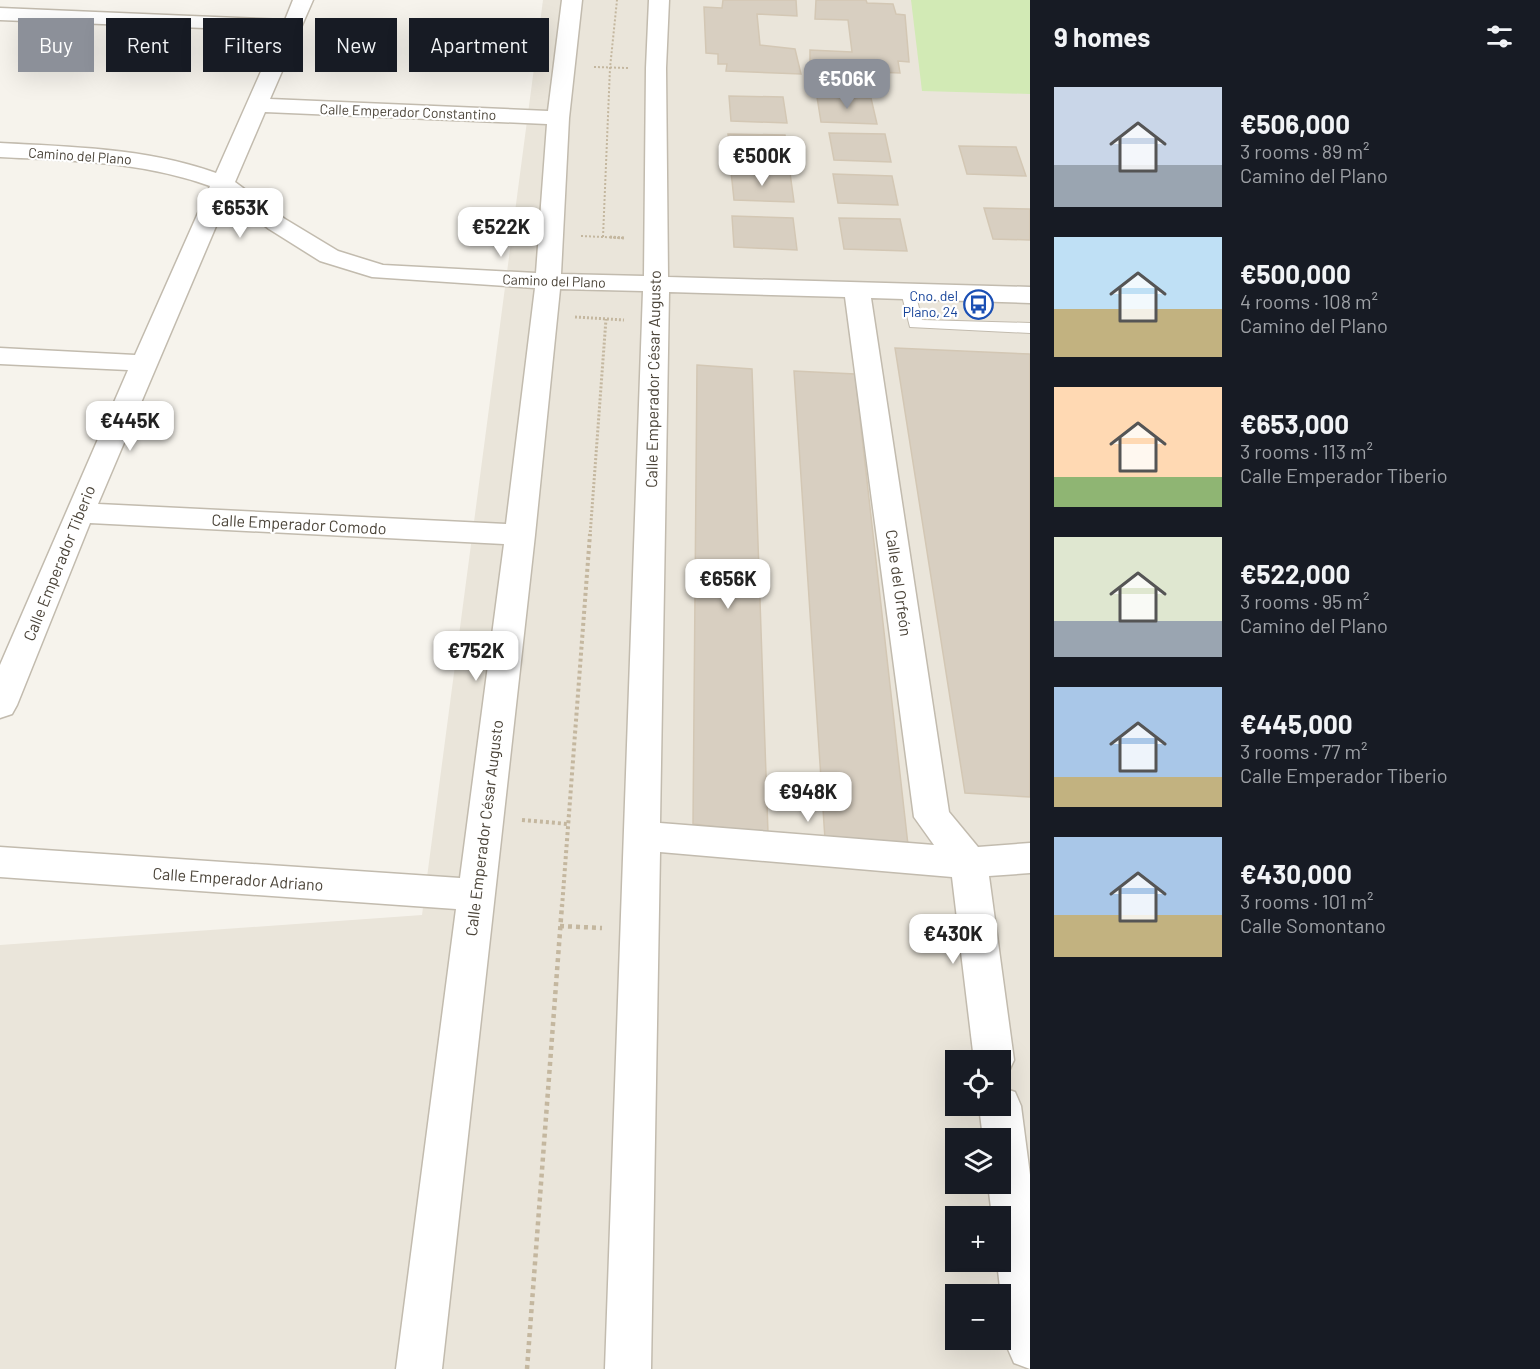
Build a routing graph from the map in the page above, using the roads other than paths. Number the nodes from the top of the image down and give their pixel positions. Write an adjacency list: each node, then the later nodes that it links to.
1 (303, 0): 5 (street, Calle Emperador Tiberio)
2 (572, 0): 9 (street, Calle Emperador César Augusto)
3 (659, 0): 15 (street, Calle Emperador César Augusto)
4 (2, 17): 6 (street)
5 (295, 18)
6 (203, 23)
7 (273, 72): 8 (street, Calle Emperador Tiberio)
8 (259, 105): 9 (street, Calle Emperador Constantino); 11 (street, Calle Emperador Tiberio)
9 (558, 118): 14 (street, Calle Emperador César Augusto)
10 (0, 150): 11 (street, Camino del Plano)
11 (222, 183): 12 (street, Calle Emperador Tiberio); 13 (street, Camino del Plano)
12 (205, 223): 13 (street); 21 (street, Calle Emperador Tiberio)
13 (277, 224): 14 (street, Camino del Plano)
14 (548, 281): 15 (street, Camino del Plano); 23 (street, Calle Emperador César Augusto)
15 (656, 283): 16 (street, Camino del Plano); 26 (street, Calle Emperador César Augusto)
16 (857, 291): 17 (street, Camino del Plano); 29 (street, Calle del Orfeón)
17 (908, 292): 18 (street, Camino del Plano); 19 (lane)
18 (1030, 295)
19 (1030, 328)
20 (0, 356): 21 (street)
21 (144, 363): 22 (street, Calle Emperador Tiberio)
22 (79, 513): 23 (street, Calle Emperador Comodo); 24 (street, Calle Emperador Tiberio)
23 (520, 535): 30 (street, Calle Emperador César Augusto)
24 (15, 635): 25 (street, Calle Emperador Tiberio)
25 (0, 705)
26 (642, 837): 29 (street); 35 (street, Calle Emperador César Augusto)
27 (1030, 858): 29 (street)
28 (0, 862): 30 (street, Calle Emperador Adriano)
29 (969, 862): 31 (street)
30 (476, 895): 34 (street, Calle Emperador César Augusto)
31 (993, 1050)
32 (1001, 1116): 33 (street)
33 (1030, 1347)
34 (419, 1369)
35 (628, 1369)

